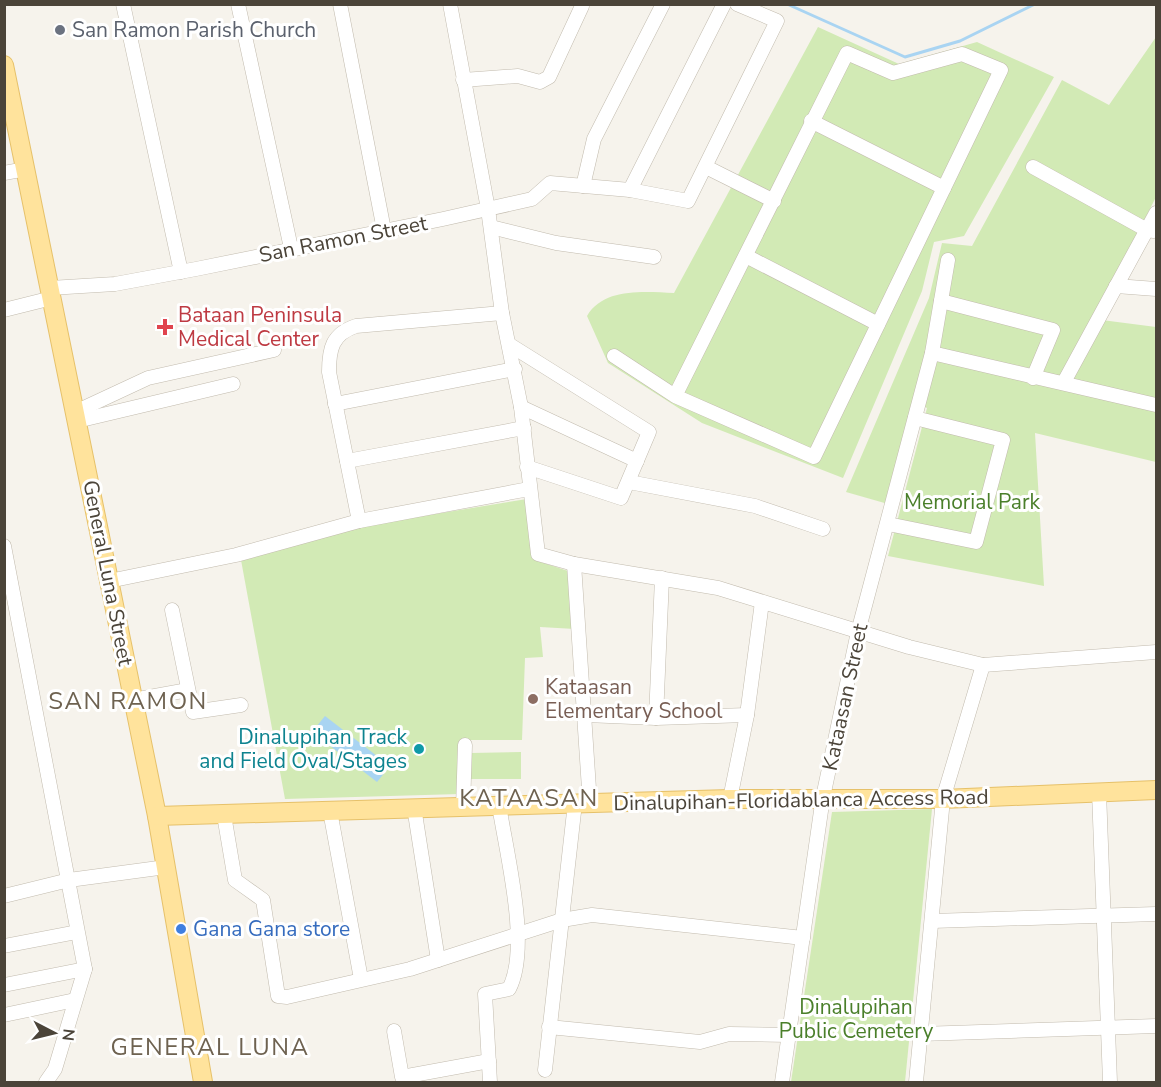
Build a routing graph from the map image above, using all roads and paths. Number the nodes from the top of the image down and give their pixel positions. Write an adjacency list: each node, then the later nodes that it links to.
1 (123, 4): 29 (street)
2 (238, 4): 25 (street)
3 (340, 4): 23 (street)
4 (450, 4): 10 (street)
5 (663, 4): 16 (street)
6 (724, 4): 18 (street)
7 (737, 4): 12 (street)
8 (582, 6): 10 (street)
9 (4, 65): 14 (main road, General Luna Street)
10 (463, 80): 20 (street)
11 (811, 121): 17 (street); 17 (street); 19 (street)
12 (705, 167): 18 (street, San Ramon Street); 19 (street)
13 (1033, 167): 24 (street)
14 (26, 169): 15 (street); 32 (main road, General Luna Street)
15 (4, 173)
16 (583, 186): 18 (street, San Ramon Street); 20 (street, San Ramon Street)
17 (944, 188): 36 (street)
18 (630, 190)
19 (774, 201): 27 (street)
20 (488, 209): 22 (street); 23 (street, San Ramon Street)
21 (1156, 213): 24 (street)
22 (491, 227): 26 (street); 35 (street)
23 (384, 230): 25 (street, San Ramon Street)
24 (1152, 231): 30 (street)
25 (291, 248): 29 (street, San Ramon Street)
26 (654, 256)
27 (746, 256): 36 (street); 45 (street)
28 (948, 260): 33 (street, Kataasan Street)
29 (181, 272): 32 (street, San Ramon Street)
30 (1116, 286): 31 (street); 43 (street)
31 (1156, 289)
32 (51, 293): 34 (street, San Ramon Street); 49 (main road, General Luna Street)
33 (941, 301): 39 (street, Kataasan Street); 42 (street)
34 (4, 310)
35 (502, 312): 37 (street); 46 (street)
36 (878, 324): 45 (street)
37 (510, 345): 41 (street); 53 (street)
38 (274, 350): 49 (street)
39 (932, 353): 42 (street); 50 (street, Kataasan Street)
40 (614, 356): 45 (street)
41 (514, 369): 46 (street); 48 (street)
42 (1033, 378): 43 (street)
43 (1064, 382): 47 (street)
44 (233, 384): 49 (street)
45 (675, 396)
46 (335, 404): 52 (street)
47 (1156, 405)
48 (521, 407): 51 (street); 53 (street)
49 (76, 416): 63 (main road, General Luna Street)
50 (915, 418): 58 (street, Kataasan Street); 58 (street)
51 (524, 428): 52 (street); 54 (street)
52 (347, 461): 57 (street)
53 (637, 461): 55 (street)
54 (527, 467): 55 (street); 56 (street)
55 (629, 482): 59 (street)
56 (529, 489): 57 (street); 61 (street)
57 (359, 521): 63 (street)
58 (888, 524): 66 (street, Kataasan Street)
59 (823, 529)
60 (4, 546): 89 (street)
61 (574, 564): 62 (street); 72 (street)
62 (662, 578): 64 (street); 74 (street)
63 (109, 581): 70 (main road, General Luna Street)
64 (762, 602): 66 (street); 73 (street)
65 (172, 610): 69 (street)
66 (858, 632): 68 (street); 78 (street, Kataasan Street)
67 (1156, 652): 68 (street)
68 (982, 665): 80 (street)
69 (188, 690): 70 (street); 71 (street)
70 (133, 700): 87 (main road, General Luna Street)
71 (241, 705)
72 (586, 715): 74 (street); 81 (street)
73 (747, 715): 74 (street); 79 (street)
74 (656, 718)
75 (465, 745): 84 (street)
76 (1156, 790): 77 (main road, Dinalupihan-Floridablanca Access Road)
77 (1099, 792): 80 (main road, Dinalupihan-Floridablanca Access Road); 92 (street)
78 (823, 797): 79 (main road, Dinalupihan-Floridablanca Access Road); 80 (main road, Dinalupihan-Floridablanca Access Road); 97 (street, Kataasan Street)
79 (730, 799): 81 (main road, Dinalupihan-Floridablanca Access Road)
80 (943, 799): 94 (street)
81 (583, 804): 82 (main road, Dinalupihan-Floridablanca Access Road); 93 (street)
82 (499, 805): 84 (main road, Dinalupihan-Floridablanca Access Road); 96 (street)
83 (414, 807): 84 (main road, Dinalupihan-Floridablanca Access Road); 85 (main road, Dinalupihan-Floridablanca Access Road); 99 (street)
84 (463, 808)
85 (330, 811): 86 (main road, Dinalupihan-Floridablanca Access Road); 101 (street)
86 (224, 815): 87 (main road, Dinalupihan-Floridablanca Access Road); 101 (street)
87 (157, 816): 88 (main road, General Luna Street)
88 (166, 867): 89 (street); 114 (main road, General Luna Street)
89 (69, 880): 90 (street); 95 (street)
90 (4, 896)
91 (1156, 914): 92 (street)
92 (1105, 915): 94 (street); 107 (street)
93 (562, 920): 96 (street); 97 (street); 106 (street)
94 (932, 921): 109 (street)
95 (77, 932): 98 (street); 100 (street)
96 (519, 935): 99 (street); 111 (street)
97 (803, 938): 110 (street, Kataasan Street)
98 (4, 946)
99 (438, 960): 101 (street)
100 (84, 969): 102 (street); 103 (street)
101 (361, 979)
102 (4, 985)
103 (75, 1000): 104 (street); 113 (street)
104 (4, 1015)
105 (1156, 1026): 107 (street)
106 (549, 1027): 110 (street); 112 (street)
107 (1107, 1027): 109 (street); 118 (street)
108 (394, 1031): 111 (street)
109 (920, 1034): 117 (street)
110 (788, 1035): 116 (street, Kataasan Street)
111 (489, 1061): 115 (street)
112 (545, 1070)
113 (46, 1083)
114 (203, 1083)
115 (490, 1083)
116 (782, 1083)
117 (916, 1083)
118 (1110, 1083)

